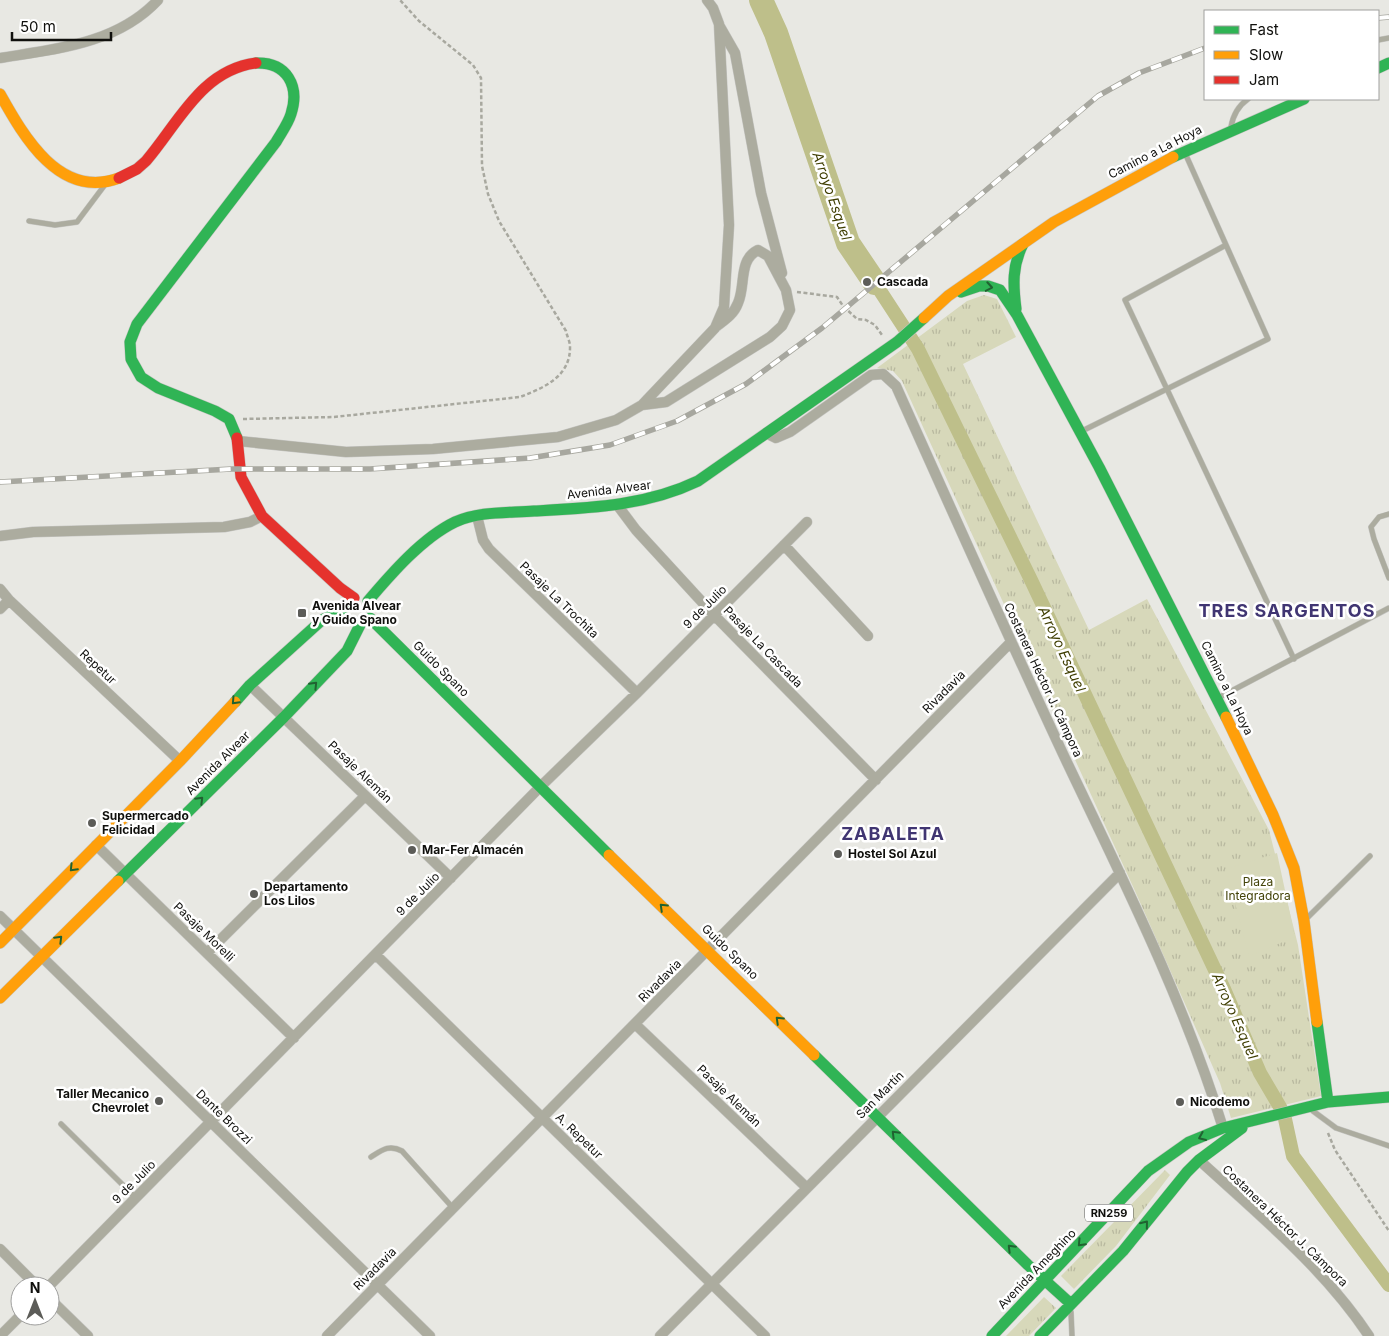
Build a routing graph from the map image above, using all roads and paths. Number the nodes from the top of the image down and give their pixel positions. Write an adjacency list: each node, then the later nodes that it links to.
1 (158, 0): 5 (street)
2 (400, 0): 22 (path)
3 (707, 0): 4 (street)
4 (719, 24): 15 (street); 18 (street)
5 (0, 58)
6 (0, 94): 11 (main road)
7 (1246, 100): 9 (lane)
8 (1302, 100): 9 (main road, Camino a La Hoya)
9 (1230, 130): 10 (main road, Camino a La Hoya)
10 (1184, 151): 13 (main road, Camino a La Hoya); 14 (lane)
11 (108, 182): 12 (lane); 22 (main road)
12 (29, 221)
13 (1025, 241): 16 (main road, Camino a La Hoya); 17 (main road, Camino a La Hoya)
14 (1226, 245): 20 (lane); 20 (lane)
15 (786, 290): 18 (street); 19 (path); 21 (street)
16 (948, 296): 17 (main road, Camino a La Hoya, one-way to 17); 19 (main road, Camino a La Hoya)
17 (1017, 315): 23 (main road, Camino a La Hoya)
18 (715, 328): 21 (street)
19 (893, 344): 24 (main road, Avenida Alvear)
20 (1167, 389): 23 (lane); 44 (lane)
21 (642, 405): 25 (street)
22 (228, 419): 25 (main road)
23 (1080, 432): 47 (main road, Camino a La Hoya)
24 (766, 433): 26 (main road, Avenida Alvear); 43 (street, Costanera Héctor J. Cámpora)
25 (238, 440): 28 (main road)
26 (618, 506): 29 (main road, Avenida Alvear); 40 (street, Pasaje La Cascada)
27 (1389, 514): 33 (lane)
28 (262, 516): 31 (street); 39 (main road)
29 (476, 516): 36 (main road, Avenida Alvear); 46 (street, Pasaje La Trochita)
30 (807, 522): 32 (street, 9 de Julio)
31 (0, 536)
32 (784, 545): 40 (street, 9 de Julio); 42 (street)
33 (1389, 578)
34 (0, 589): 35 (street, Repetur)
35 (9, 600): 38 (street); 49 (street, Repetur)
36 (368, 601): 39 (main road); 41 (main road)
37 (1389, 608): 44 (lane)
38 (0, 609)
39 (350, 612): 41 (main road); 45 (main road); 48 (main road, Avenida Alvear, one-way to 39)
40 (714, 615): 46 (street, 9 de Julio); 50 (street, Pasaje La Cascada)
41 (370, 618): 51 (main road, Guido Spano)
42 (868, 636)
43 (1011, 642): 50 (street, Rivadavia); 55 (street, Costanera Héctor J. Cámpora)
44 (1294, 659): 47 (lane)
45 (250, 685): 48 (street, Pasaje Alemán); 49 (main road, one-way to 49)
46 (637, 693): 51 (street, 9 de Julio)
47 (1217, 698): 59 (main road, Camino a La Hoya)
48 (284, 717): 52 (street, Pasaje Alemán); 56 (main road, Avenida Alvear, one-way to 48)
49 (180, 761): 53 (main road)
50 (876, 780): 62 (street, Rivadavia)
51 (540, 787): 57 (street, 9 de Julio); 62 (main road, Guido Spano, one-way to 51)
52 (365, 796): 57 (street, Pasaje Alemán); 63 (street)
53 (96, 845): 56 (street, Pasaje Morelli); 60 (main road, one-way to 60)
54 (1370, 856): 59 (lane)
55 (1120, 873): 72 (street, San Martín); 78 (street, Costanera Héctor J. Cámpora)
56 (126, 874): 63 (street, Pasaje Morelli); 65 (main road, Avenida Alvear, one-way to 56)
57 (451, 878): 64 (street, 9 de Julio)
58 (0, 916): 60 (street, Dante Brozzi)
59 (1304, 921): 70 (main road, Camino a La Hoya)
60 (14, 930): 61 (main road); 65 (street, Dante Brozzi)
61 (0, 944)
62 (708, 950): 67 (street, Rivadavia); 72 (main road, Guido Spano, one-way to 62)
63 (207, 953): 68 (street, Pasaje Morelli)
64 (376, 955): 68 (street, 9 de Julio); 73 (street, A. Repetur)
65 (41, 957): 66 (main road, Avenida Alvear); 74 (street, Dante Brozzi)
66 (0, 998)
67 (635, 1024): 73 (street, Rivadavia); 82 (street, Pasaje Alemán)
68 (294, 1038): 74 (street, 9 de Julio)
69 (1389, 1096): 70 (main road, RN259)
70 (1328, 1102): 71 (main road, RN259)
71 (1309, 1106): 75 (main road, RN259); 77 (lane)
72 (877, 1116): 82 (street, San Martín); 89 (main road, Guido Spano, one-way to 72)
73 (542, 1117): 84 (street, Rivadavia); 90 (street, A. Repetur)
74 (212, 1121): 83 (street, 9 de Julio); 91 (street, Dante Brozzi)
75 (1249, 1122): 78 (main road, Avenida Ameghino / RN259); 81 (main road, RN259)
76 (61, 1124): 83 (lane)
77 (1331, 1124): 79 (lane); 85 (path)
78 (1223, 1128): 89 (main road, Avenida Ameghino / RN259, one-way to 89)
79 (1389, 1146)
80 (371, 1157): 84 (lane)
81 (1199, 1160): 92 (main road, RN259, one-way to 81); 104 (street, Costanera Héctor J. Cámpora)
82 (806, 1188): 90 (street, San Martín)
83 (136, 1198): 88 (street, 9 de Julio)
84 (453, 1208): 91 (street, Rivadavia)
85 (1389, 1231)
86 (0, 1249): 87 (street)
87 (27, 1276)
88 (60, 1276)
89 (1045, 1281): 92 (main road, Guido Spano); 101 (main road, Avenida Ameghino / RN259)
90 (712, 1283): 99 (street, San Martín); 100 (street, A. Repetur)
91 (377, 1285): 97 (street, Rivadavia); 98 (street, Dante Brozzi)
92 (1072, 1304): 102 (main road, RN259); 103 (lane)
93 (60, 1308): 96 (street)
94 (10, 1326): 95 (street)
95 (0, 1336)
96 (88, 1336)
97 (327, 1336)
98 (430, 1336)
99 (660, 1336)
100 (765, 1336)
101 (992, 1336)
102 (1040, 1336)
103 (1072, 1336)
104 (1369, 1336)

